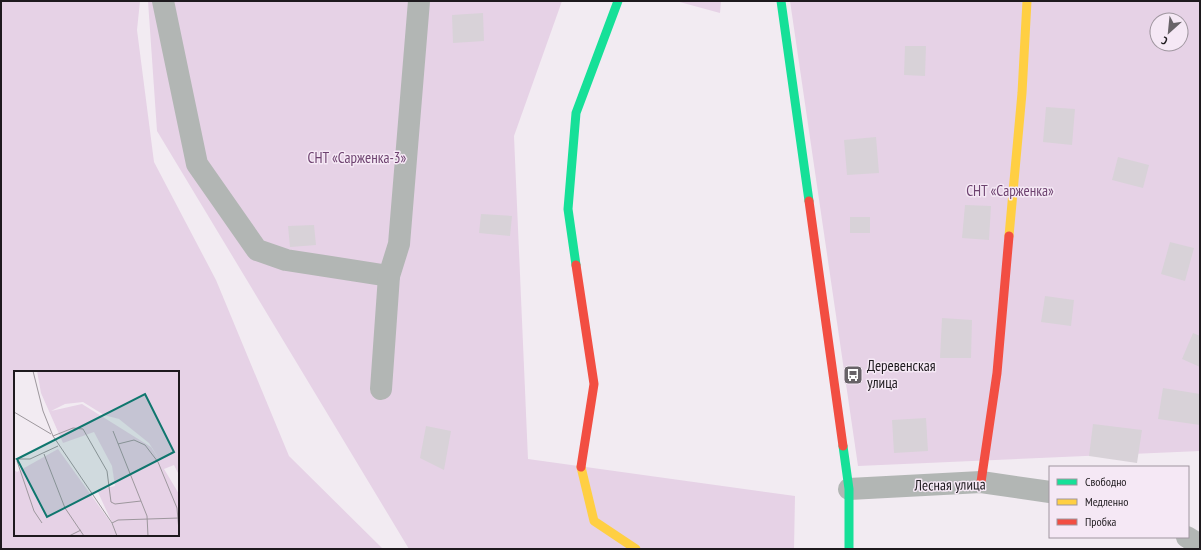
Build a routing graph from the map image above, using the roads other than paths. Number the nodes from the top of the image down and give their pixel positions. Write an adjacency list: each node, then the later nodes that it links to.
1 (163, 1): 6 (street)
2 (419, 1): 6 (street)
3 (618, 1): 11 (street)
4 (781, 1): 9 (street)
5 (1027, 1): 8 (street)
6 (389, 276): 7 (street)
7 (381, 389)
8 (981, 482): 9 (street, Лесная улица); 10 (street, Лесная улица)
9 (849, 489): 12 (street)
10 (1049, 492)
11 (636, 549)
12 (849, 549)

